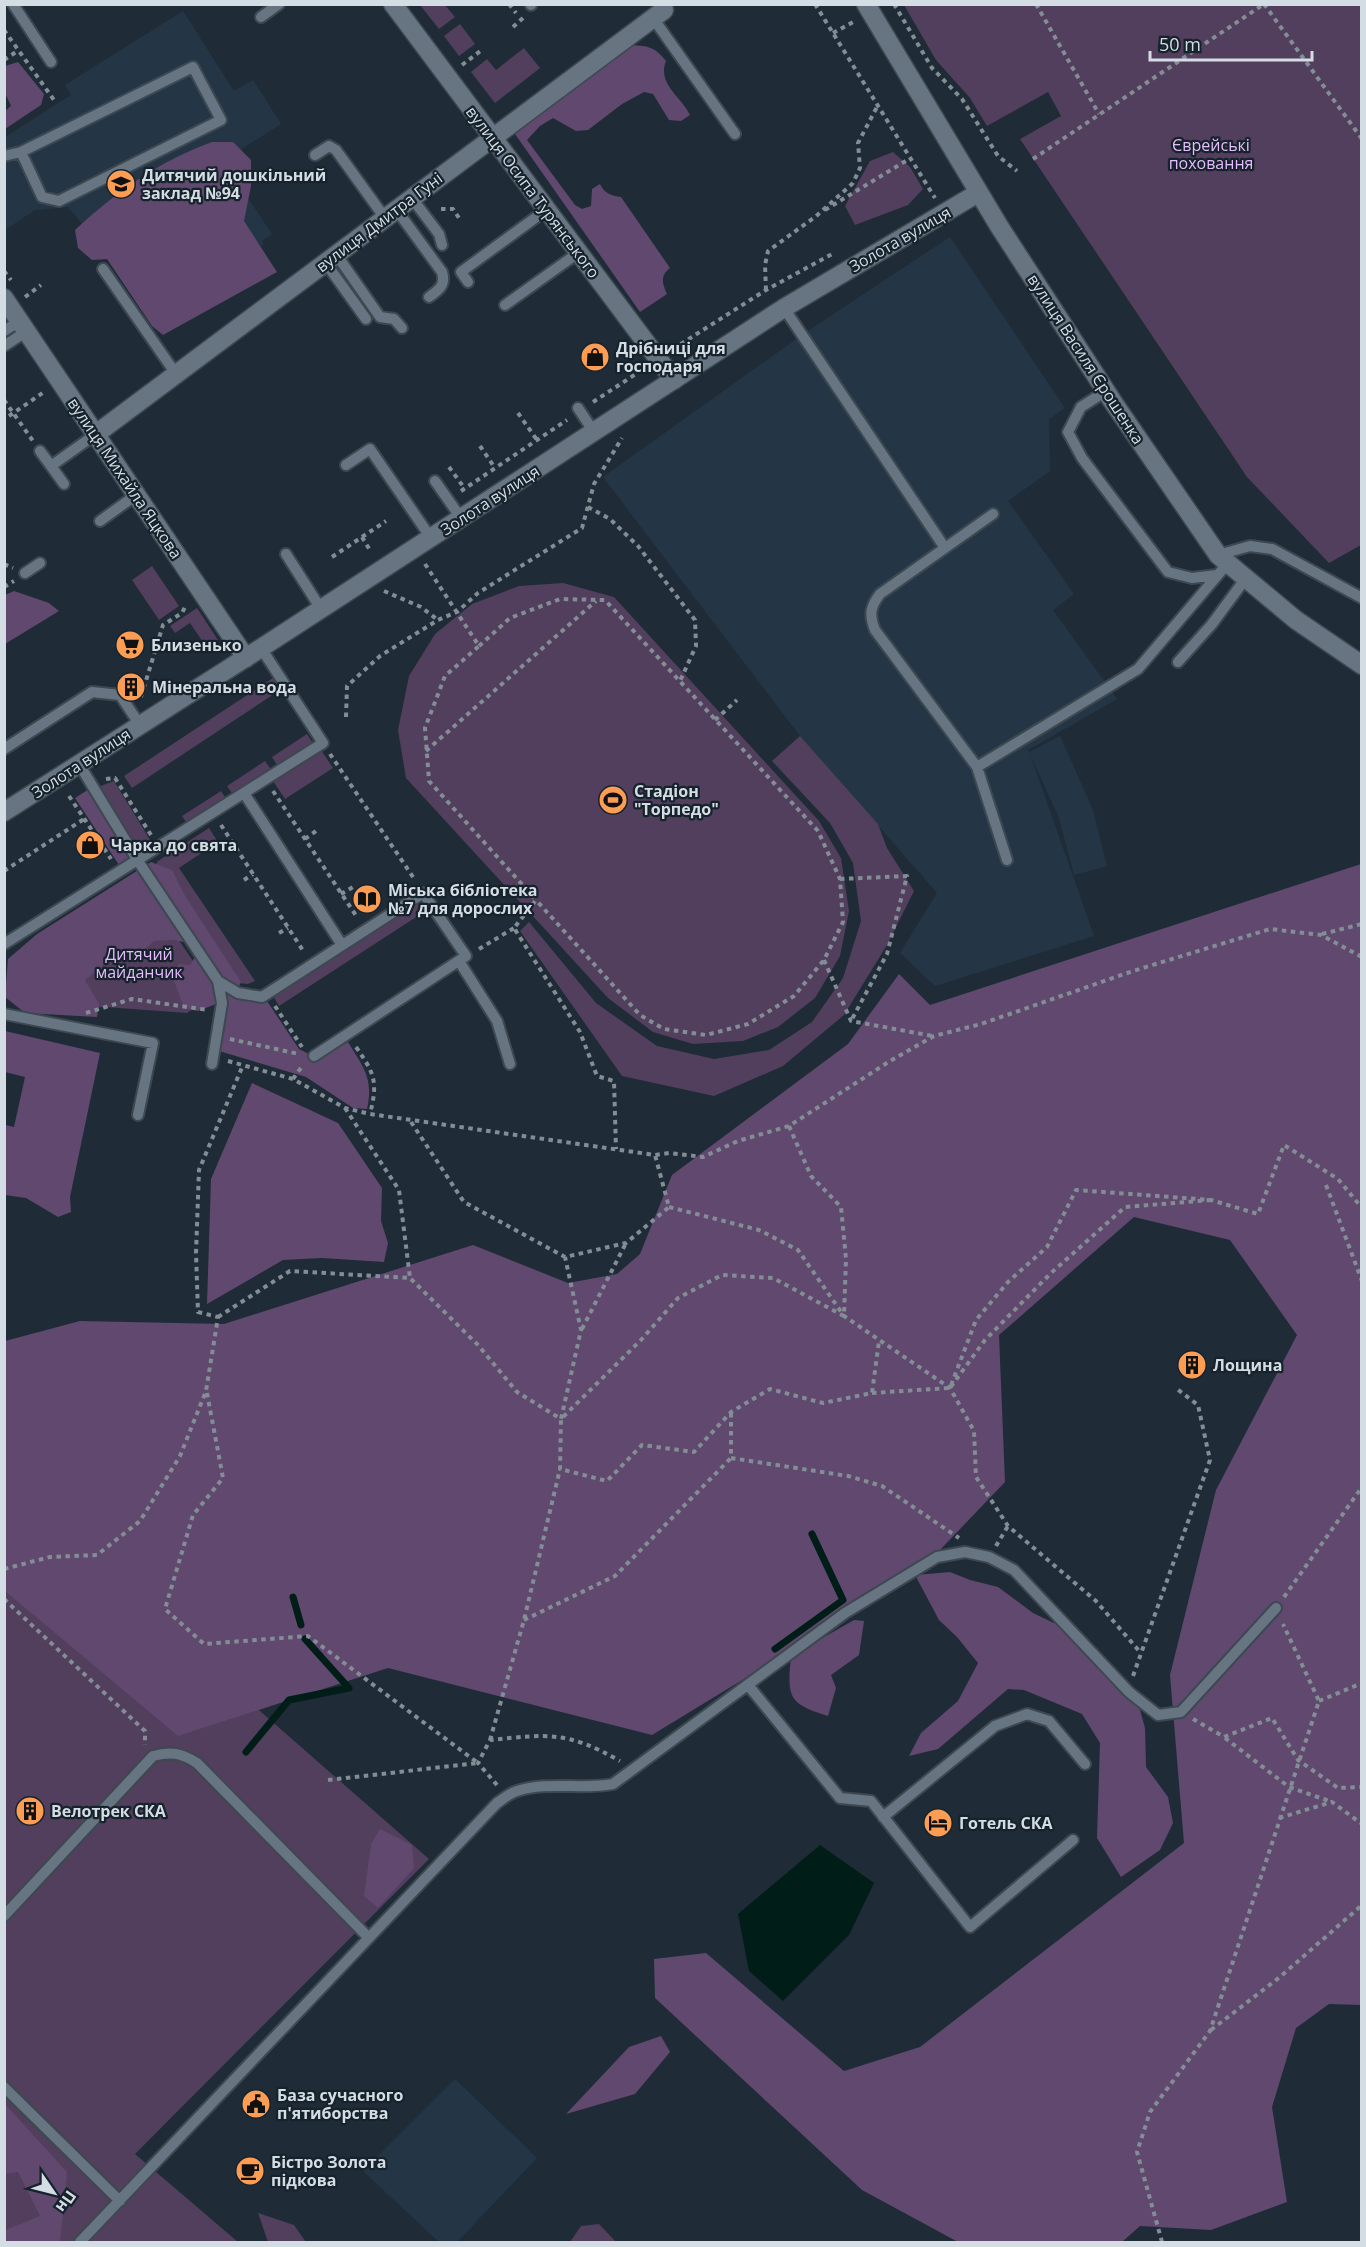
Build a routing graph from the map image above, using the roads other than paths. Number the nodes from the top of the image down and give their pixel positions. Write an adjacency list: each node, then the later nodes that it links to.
1 (13, 4): 7 (lane)
2 (279, 4): 6 (lane)
3 (399, 7): 9 (street, вулиця Осипа Турянського)
4 (858, 8): 13 (street, вулиця Василя Єрошенка)
5 (659, 11): 8 (lane); 9 (street, вулиця Дмитра Гуні)
6 (261, 17)
7 (51, 62)
8 (735, 134)
9 (492, 136): 14 (street, вулиця Дмитра Гуні); 15 (street, вулиця Осипа Турянського)
10 (21, 152): 10 (lane); 12 (lane)
11 (315, 155): 16 (lane)
12 (4, 156)
13 (978, 193): 25 (street, Золота вулиця); 32 (street, вулиця Василя Єрошенка)
14 (411, 197): 16 (street, вулиця Дмитра Гуні); 17 (lane)
15 (546, 210): 18 (street, вулиця Осипа Турянського); 21 (lane)
16 (390, 213): 19 (street, вулиця Дмитра Гуні); 22 (lane)
17 (442, 245)
18 (578, 253): 24 (lane); 31 (street, вулиця Осипа Турянського)
19 (331, 258): 26 (lane); 28 (lane); 30 (street, вулиця Дмитра Гуні)
20 (103, 269): 30 (lane)
21 (468, 282)
22 (429, 297)
23 (4, 298): 27 (street, вулиця Михайла Яцкова)
24 (505, 305)
25 (784, 308): 31 (street, Золота вулиця); 46 (lane)
26 (366, 319)
27 (17, 328): 29 (lane); 35 (street, вулиця Михайла Яцкова)
28 (402, 328)
29 (4, 346)
30 (176, 374): 35 (street, вулиця Дмитра Гуні)
31 (674, 380): 34 (street, Золота вулиця)
32 (1106, 391): 49 (street, вулиця Василя Єрошенка); 49 (lane)
33 (579, 410): 34 (lane)
34 (594, 432): 43 (street, Золота вулиця)
35 (96, 434): 38 (lane); 41 (street, вулиця Михайла Яцкова)
36 (40, 451): 38 (lane)
37 (346, 465): 45 (lane)
38 (51, 466): 40 (lane)
39 (435, 482): 43 (lane)
40 (64, 484)
41 (136, 495): 44 (lane); 54 (street, вулиця Михайла Яцкова)
42 (993, 514): 46 (lane)
43 (461, 518): 45 (street, Золота вулиця)
44 (100, 521)
45 (431, 538): 53 (street, Золота вулиця)
46 (945, 548): 60 (lane)
47 (286, 554): 53 (lane)
48 (40, 563): 50 (lane)
49 (1221, 564): 51 (street, вулиця Василя Єрошенка); 52 (lane); 60 (lane)
50 (25, 573)
51 (1246, 578): 55 (lane); 56 (street, вулиця Василя Єрошенка)
52 (1362, 598)
53 (321, 609): 54 (street, Золота вулиця)
54 (254, 653): 57 (street, Золота вулиця); 61 (lane)
55 (1178, 662)
56 (1362, 665)
57 (140, 725): 58 (lane); 59 (street, Золота вулиця)
58 (4, 749)
59 (79, 764): 62 (street, Золота вулиця); 64 (lane)
60 (977, 767): 63 (lane)
61 (244, 793): 64 (lane); 66 (lane)
62 (4, 812)
63 (1007, 860)
64 (138, 861): 65 (lane); 68 (lane)
65 (4, 944)
66 (342, 945): 67 (lane); 68 (lane)
67 (463, 958): 70 (lane); 72 (lane)
68 (218, 981): 71 (lane)
69 (4, 1014): 73 (lane)
70 (311, 1056)
71 (212, 1060)
72 (510, 1064)
73 (138, 1115)
74 (1276, 1608): 75 (lane)
75 (748, 1685): 77 (lane); 80 (lane)
76 (1085, 1764): 77 (lane)
77 (883, 1817): 78 (lane)
78 (1072, 1840)
79 (4, 1916): 80 (lane)
80 (368, 1937): 82 (lane)
81 (4, 2087): 82 (lane)
82 (120, 2201): 83 (lane)
83 (80, 2242)

